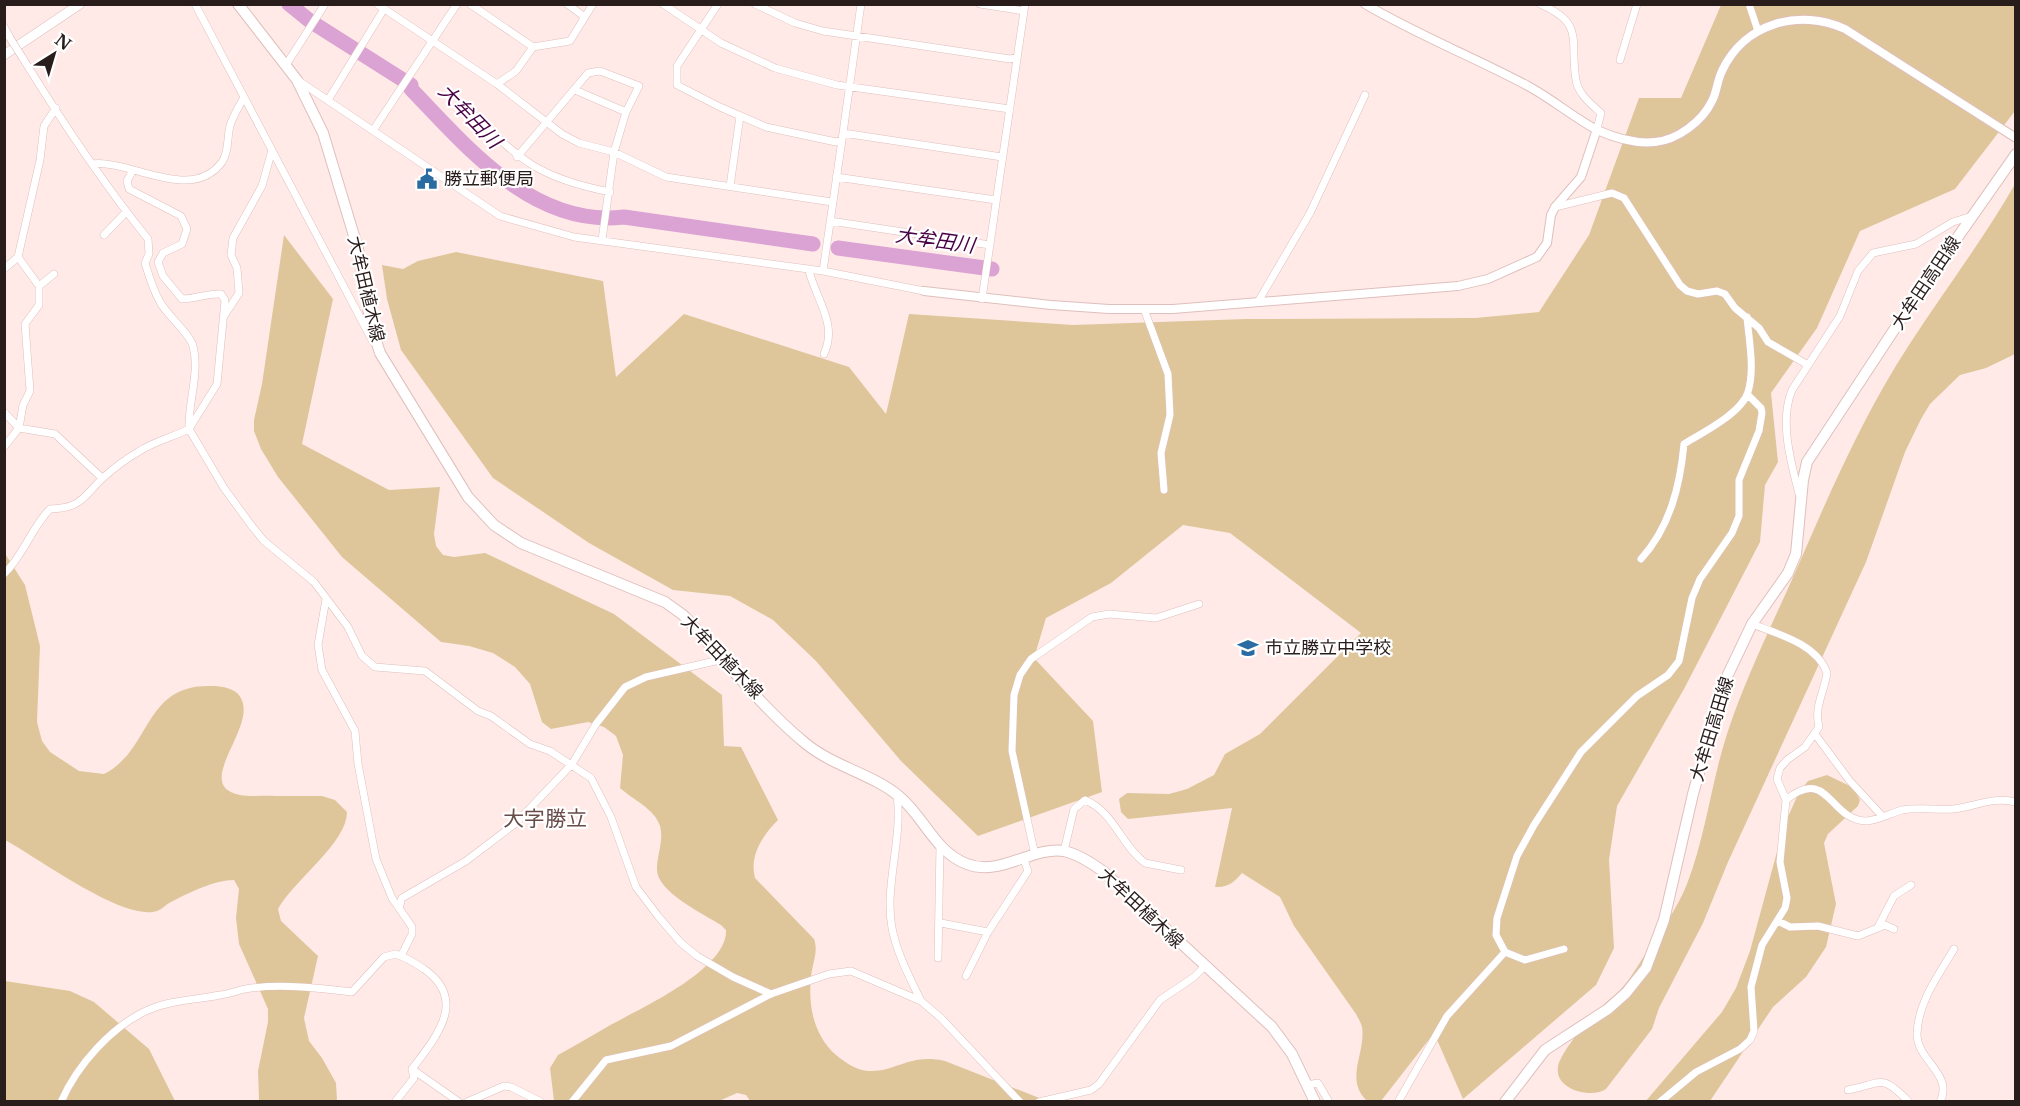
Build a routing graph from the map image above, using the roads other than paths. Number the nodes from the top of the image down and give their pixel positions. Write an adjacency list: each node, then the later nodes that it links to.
1 (80, 4): 27 (main road)
2 (195, 4): 36 (street)
3 (238, 4): 30 (main road, 大牟田植木線)
4 (325, 4): 30 (street)
5 (457, 4): 25 (street)
6 (470, 4): 26 (street)
7 (567, 4): 20 (street)
8 (593, 4): 20 (street)
9 (663, 4): 22 (street)
10 (718, 4): 22 (street)
11 (755, 4): 24 (street)
12 (861, 4): 24 (street)
13 (980, 4): 19 (street)
14 (1365, 4): 45 (street)
15 (1540, 4): 45 (street)
16 (1636, 4): 29 (street)
17 (1749, 4): 23 (street)
18 (380, 7): 25 (street); 37 (street)
19 (1024, 8): 28 (street)
20 (585, 17): 26 (street)
21 (4, 27): 38 (street, bridge)
22 (700, 31): 33 (street); 42 (street)
23 (1758, 31): 45 (street); 47 (street)
24 (857, 36): 28 (street); 33 (street)
25 (432, 41): 32 (street); 44 (street)
26 (533, 46): 32 (street)
27 (4, 55)
28 (1017, 57): 39 (street)
29 (1620, 60)
30 (286, 65): 31 (main road, 大牟田植木線)
31 (297, 80): 37 (street); 81 (main road, 大牟田植木線)
32 (497, 84): 43 (street)
33 (850, 86): 39 (street); 46 (street)
34 (575, 90): 41 (street); 41 (street); 43 (street)
35 (1365, 95): 75 (street)
36 (244, 97): 48 (street); 54 (street)
37 (328, 100): 44 (street)
38 (56, 108): 53 (street); 67 (street)
39 (1010, 109): 52 (street)
40 (471, 112): 51 (street)
41 (626, 112): 49 (street)
42 (740, 116): 46 (street); 56 (street)
43 (546, 122): 49 (street); 51 (street)
44 (374, 129): 65 (street)
45 (1597, 129): 60 (street)
46 (842, 136): 52 (street); 55 (street)
47 (2016, 138)
48 (272, 150): 78 (street); 81 (street)
49 (614, 152): 56 (street); 57 (street)
50 (2016, 154): 62 (main road, 大牟田高田線)
51 (517, 157): 57 (street)
52 (1002, 157): 58 (street)
53 (92, 164): 54 (street); 61 (street)
54 (133, 170): 78 (street)
55 (836, 177): 58 (street); 59 (street)
56 (730, 186): 59 (street)
57 (610, 192): 65 (street)
58 (996, 200): 66 (street)
59 (832, 202): 63 (street)
60 (1555, 207): 75 (street); 77 (street)
61 (126, 212): 64 (street); 85 (street)
62 (1972, 216): 80 (street); 89 (main road, 大牟田高田線)
63 (830, 221): 66 (street); 70 (street)
64 (104, 235)
65 (602, 240): 69 (street)
66 (990, 245): 74 (street)
67 (18, 257): 68 (street); 72 (street)
68 (4, 269)
69 (809, 271): 70 (street); 79 (street)
70 (823, 271): 73 (street)
71 (54, 274): 72 (street)
72 (39, 286): 84 (street)
73 (924, 291): 74 (street)
74 (982, 299): 76 (street)
75 (1259, 300): 76 (street)
76 (1144, 309): 88 (street)
77 (1747, 317): 80 (street); 82 (street)
78 (223, 318): 85 (street)
79 (825, 354)
80 (1808, 364): 89 (street)
81 (396, 376): 95 (main road, 大牟田植木線)
82 (1748, 395): 90 (street); 116 (street)
83 (4, 412): 84 (street)
84 (19, 428): 86 (street); 87 (street)
85 (189, 429): 87 (street); 92 (street)
86 (4, 447)
87 (102, 478): 91 (street)
88 (1164, 490)
89 (1801, 502): 94 (main road, 大牟田高田線)
90 (1641, 559)
91 (4, 574)
92 (326, 599): 97 (street); 108 (street)
93 (1199, 604): 104 (street)
94 (1752, 624): 96 (street); 137 (main road, 大牟田高田線)
95 (724, 659): 97 (street); 98 (main road, 大牟田植木線)
96 (1815, 734): 99 (street); 101 (street)
97 (572, 764): 108 (street); 121 (street)
98 (897, 795): 102 (main road, 大牟田植木線); 122 (street)
99 (1785, 800): 101 (street); 109 (street)
100 (2016, 802): 101 (street)
101 (1884, 817)
102 (940, 845): 105 (main road, 大牟田植木線); 110 (street)
103 (1065, 851): 104 (main road, 大牟田植木線); 106 (street); 119 (main road, 大牟田植木線)
104 (1035, 855): 105 (main road, 大牟田植木線)
105 (1024, 860): 113 (street)
106 (1181, 870)
107 (1911, 885): 111 (street)
108 (399, 908): 117 (street)
109 (1778, 921): 111 (street); 138 (street)
110 (940, 923): 113 (street); 118 (street)
111 (1878, 927): 112 (street)
112 (1894, 929)
113 (988, 932): 120 (street)
114 (1564, 949): 116 (street)
115 (1954, 949): 140 (street)
116 (1505, 952): 136 (street)
117 (401, 956): 123 (street); 126 (street)
118 (938, 958)
119 (1204, 967): 124 (main road, 大牟田植木線); 133 (street)
120 (966, 976)
121 (771, 994): 122 (street); 131 (street)
122 (921, 1001): 132 (street)
123 (412, 1069): 127 (street); 128 (street)
124 (1307, 1085): 134 (main road, 大牟田植木線); 135 (street)
125 (1848, 1090): 139 (street)
126 (62, 1101)
127 (395, 1101)
128 (459, 1101)
129 (467, 1101): 130 (street)
130 (541, 1101)
131 (572, 1101)
132 (1020, 1101)
133 (1040, 1101)
134 (1315, 1101)
135 (1329, 1101)
136 (1398, 1101)
137 (1505, 1101)
138 (1660, 1101)
139 (1909, 1101)
140 (1940, 1101)

